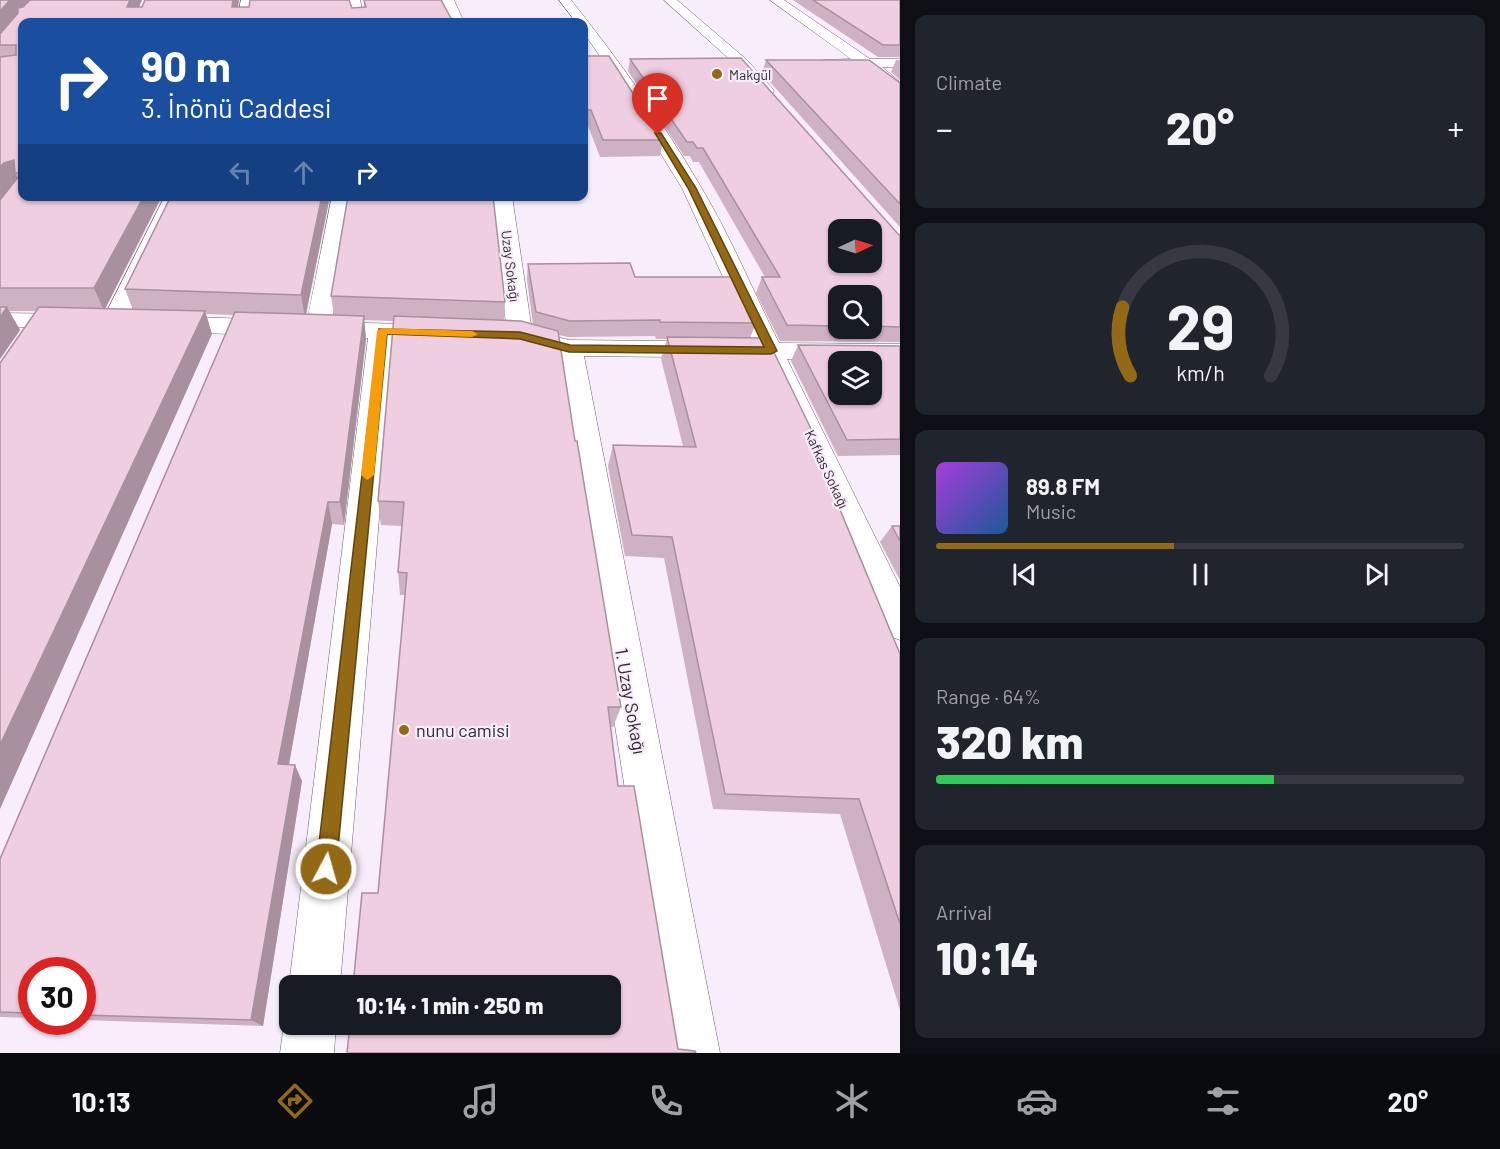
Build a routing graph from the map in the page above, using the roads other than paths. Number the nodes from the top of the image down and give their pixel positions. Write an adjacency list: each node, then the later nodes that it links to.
1 (247, 0): 7 (street)
2 (354, 0): 8 (street)
3 (448, 0): 9 (street)
4 (565, 0): 10 (street, Kafkas Sokağı)
5 (670, 0): 13 (street)
6 (776, 0): 16 (street)
7 (245, 18)
8 (358, 18)
9 (456, 18)
10 (579, 18)
11 (588, 30): 32 (street, Kafkas Sokağı)
12 (718, 63): 13 (street)
13 (742, 63): 14 (street); 19 (street)
14 (765, 63)
15 (810, 63): 16 (street)
16 (867, 63): 17 (street); 18 (street)
17 (900, 63)
18 (900, 90)
19 (781, 108)
20 (173, 201): 25 (street)
21 (341, 201): 27 (street)
22 (502, 201): 31 (street, Uzay Sokağı)
23 (0, 320): 24 (street)
24 (42, 320): 25 (street); 30 (street)
25 (114, 321): 26 (street)
26 (230, 327): 27 (street); 34 (street)
27 (318, 328): 28 (street)
28 (382, 331): 29 (street); 36 (street)
29 (463, 333)
30 (24, 347)
31 (569, 348): 32 (street); 39 (street, 1. Uzay Sokağı)
32 (771, 351): 33 (street); 35 (street, Kafkas Sokağı)
33 (900, 352)
34 (216, 359)
35 (900, 624)
36 (315, 975)
37 (308, 1035): 38 (street)
38 (306, 1053)
39 (693, 1053)

